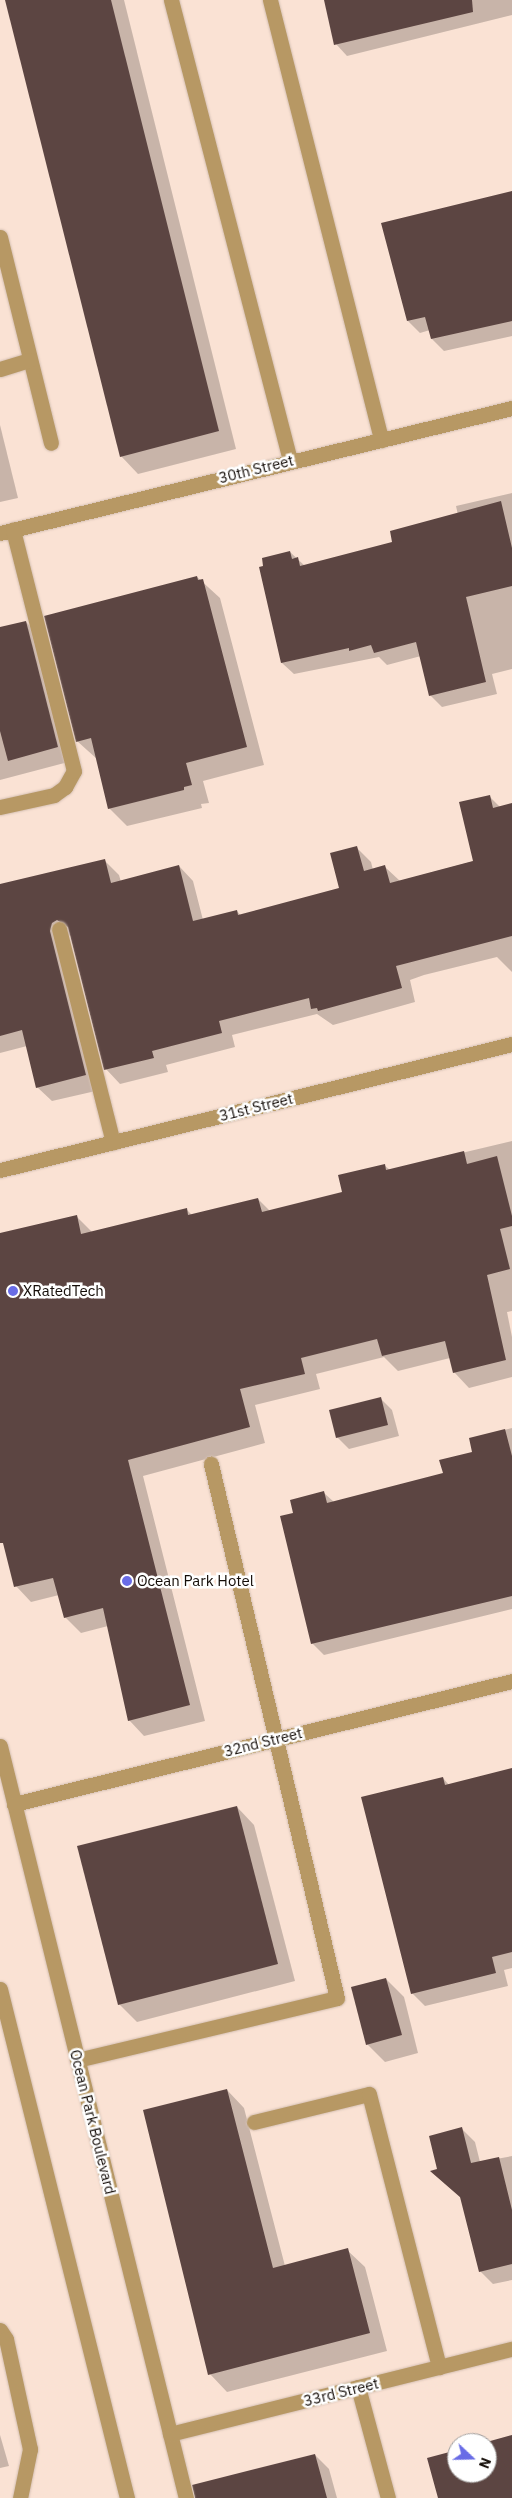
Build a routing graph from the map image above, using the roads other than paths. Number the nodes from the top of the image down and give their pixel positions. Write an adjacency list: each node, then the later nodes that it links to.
1 (172, 0): 9 (street)
2 (270, 0): 7 (street)
3 (0, 237): 4 (street)
4 (30, 360): 5 (street); 8 (street)
5 (0, 369)
6 (512, 408): 7 (street, 30th Street)
7 (381, 440): 9 (street, 30th Street)
8 (51, 443)
9 (290, 460): 10 (street, 30th Street)
10 (6, 532): 11 (street)
11 (0, 807)
12 (59, 928): 14 (street)
13 (512, 1044): 14 (street, 31st Street)
14 (113, 1142): 15 (street, 31st Street)
15 (0, 1170)
16 (211, 1464): 18 (street)
17 (512, 1681): 18 (street, 32nd Street)
18 (278, 1739): 20 (street, 32nd Street); 22 (street)
19 (0, 1746): 20 (street, Ocean Park Boulevard)
20 (14, 1804): 22 (street, Ocean Park Boulevard)
21 (0, 1989): 30 (street)
22 (77, 2060): 28 (street, Ocean Park Boulevard)
23 (254, 2122): 26 (street)
24 (0, 2330): 29 (street)
25 (512, 2349): 26 (street, 33rd Street)
26 (439, 2367): 27 (street, 33rd Street)
27 (358, 2387): 28 (street, 33rd Street); 32 (street)
28 (170, 2434): 31 (street, Ocean Park Boulevard)
29 (20, 2498)
30 (127, 2498)
31 (186, 2498)
32 (388, 2498)

